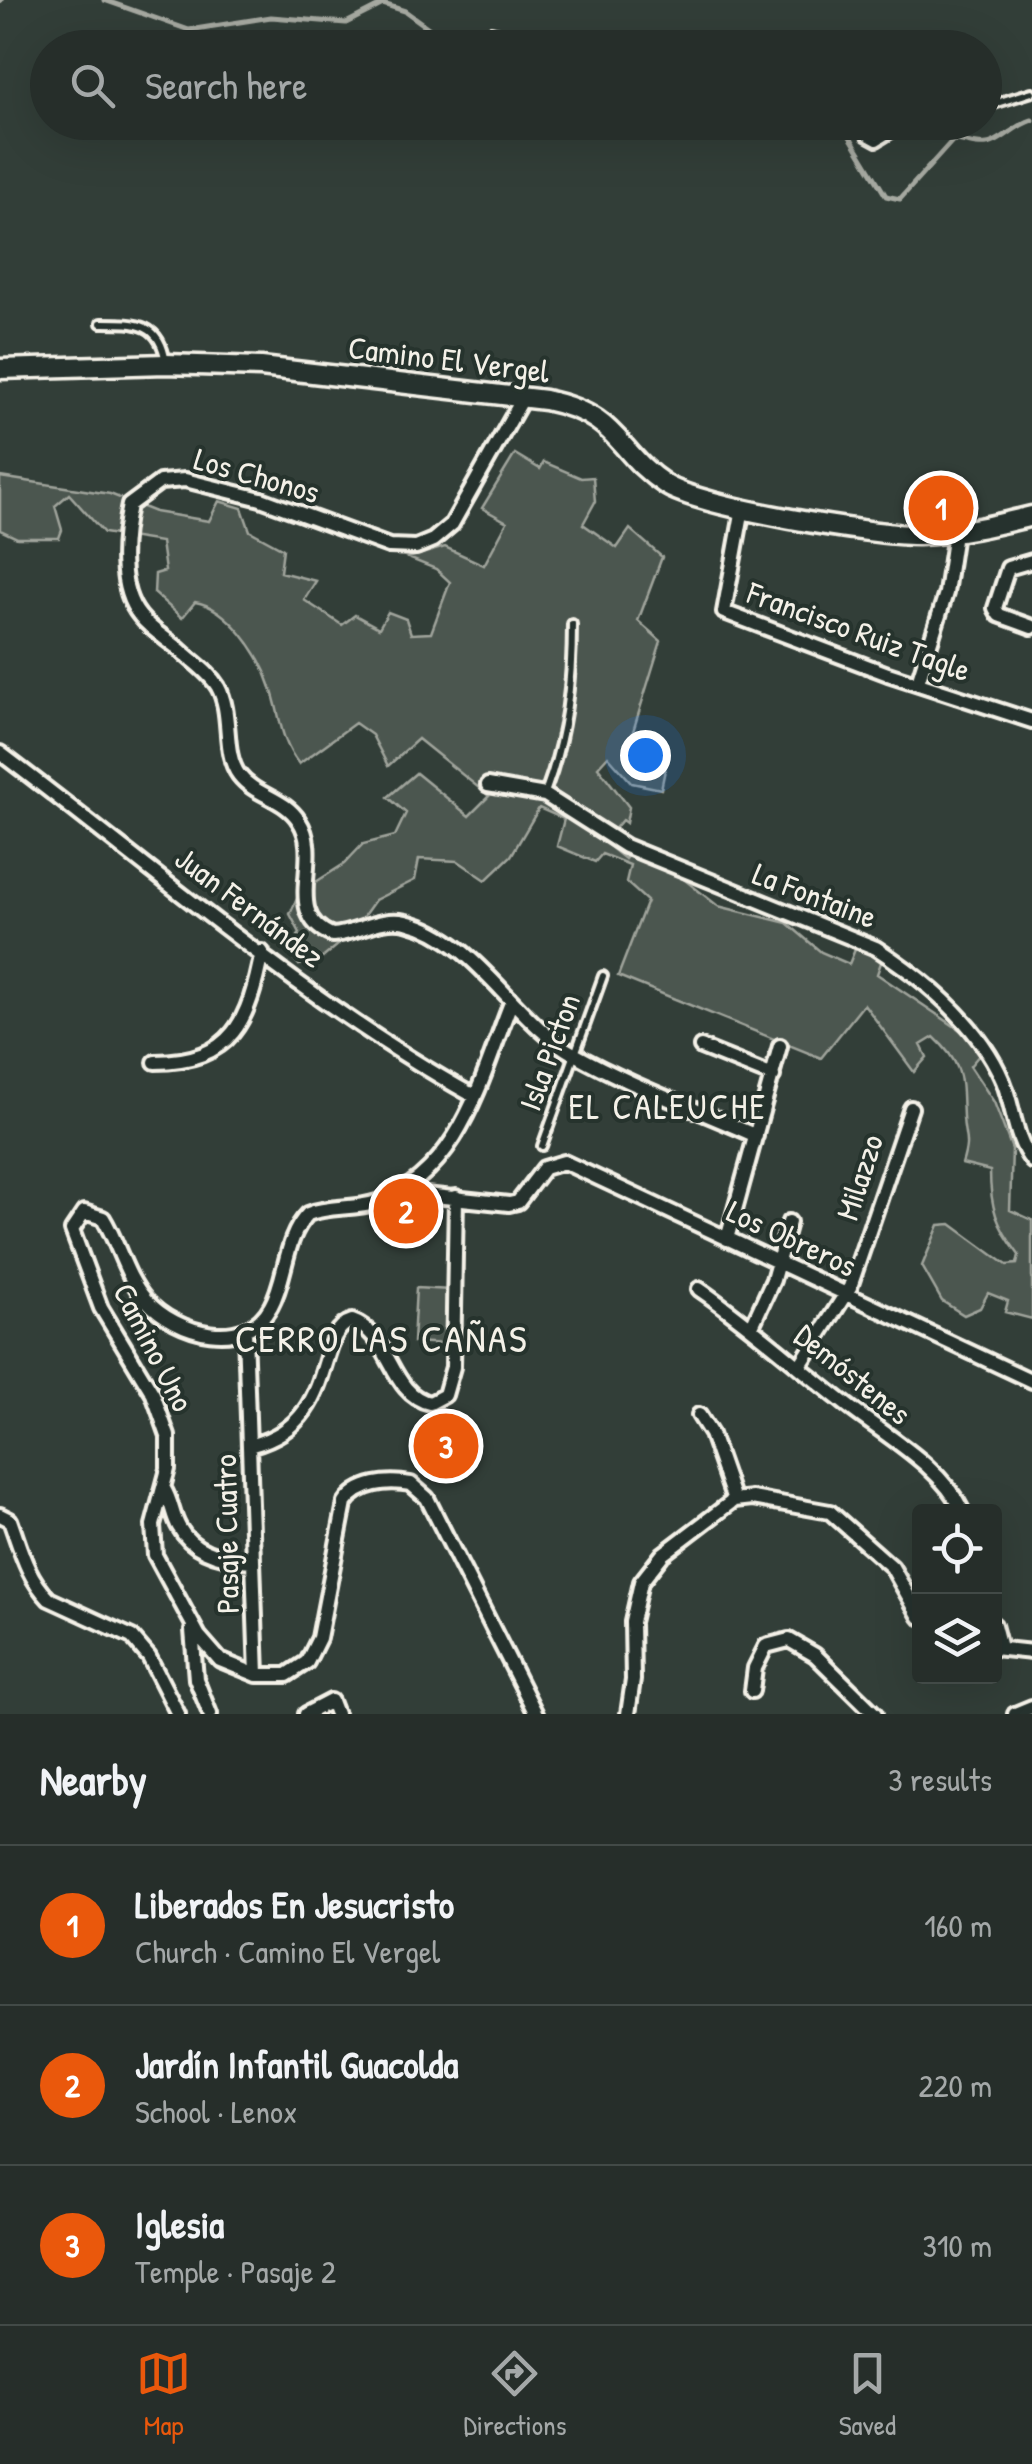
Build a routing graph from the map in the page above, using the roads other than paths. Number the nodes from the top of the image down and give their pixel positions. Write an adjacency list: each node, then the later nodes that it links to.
1 (1032, 92): 2 (lane)
2 (1002, 101)
3 (101, 322): 4 (lane)
4 (166, 364): 5 (street, Camino El Vergel); 6 (street, Camino El Vergel)
5 (0, 369)
6 (523, 398): 7 (street, Camino El Vergel); 20 (street, Los Chonos)
7 (743, 508): 9 (street, Camino El Vergel); 13 (street, Francisco Ruiz Tagle)
8 (1032, 516): 9 (street, Camino El Vergel)
9 (956, 532): 13 (street)
10 (1032, 561): 12 (street)
11 (572, 624): 17 (lane)
12 (1032, 627)
13 (918, 682): 14 (street, Francisco Ruiz Tagle)
14 (1032, 721)
15 (0, 754): 18 (street, Juan Fernández)
16 (488, 784): 17 (street, La Fontaine)
17 (545, 795): 30 (street, La Fontaine)
18 (262, 952): 24 (street); 26 (street, Juan Fernández)
19 (604, 976): 23 (lane, Isla Picton)
20 (511, 1003): 23 (street); 26 (street)
21 (702, 1046): 25 (street)
22 (780, 1046): 25 (street)
23 (572, 1054): 28 (street); 29 (lane, Isla Picton)
24 (155, 1062)
25 (773, 1076): 28 (street)
26 (474, 1096): 31 (street)
27 (911, 1108): 37 (street, Milazzo)
28 (756, 1136): 34 (street)
29 (542, 1146)
30 (1032, 1160)
31 (407, 1188): 32 (street); 39 (street)
32 (456, 1197): 34 (street, Los Obreros); 43 (street)
33 (789, 1222): 35 (street)
34 (727, 1239): 35 (street, Los Obreros)
35 (778, 1263): 37 (street, Los Obreros); 38 (street)
36 (698, 1289): 38 (street, Demóstenes)
37 (847, 1295): 40 (street, Milazzo); 41 (street, Los Obreros)
38 (752, 1326): 40 (street, Demóstenes)
39 (245, 1332): 43 (street, Pasaje Cuatro); 44 (street, Camino Uno)
40 (800, 1367): 46 (street, Demóstenes)
41 (1032, 1381)
42 (699, 1415): 45 (street)
43 (252, 1445): 48 (street, Pasaje Cuatro)
44 (164, 1489): 48 (street); 50 (street, Camino Uno)
45 (734, 1500): 49 (street); 61 (street)
46 (958, 1504)
47 (0, 1515): 56 (street)
48 (252, 1561): 53 (street, Pasaje Cuatro)
49 (912, 1602)
50 (191, 1622): 53 (street, Camino Uno); 57 (street)
51 (1002, 1649): 52 (street)
52 (1032, 1652)
53 (257, 1675): 60 (street)
54 (752, 1691): 62 (street)
55 (1032, 1707): 63 (street)
56 (178, 1714)
57 (210, 1714)
58 (306, 1714): 59 (street)
59 (336, 1714)
60 (536, 1714)
61 (628, 1714)
62 (875, 1714)
63 (1015, 1714)

